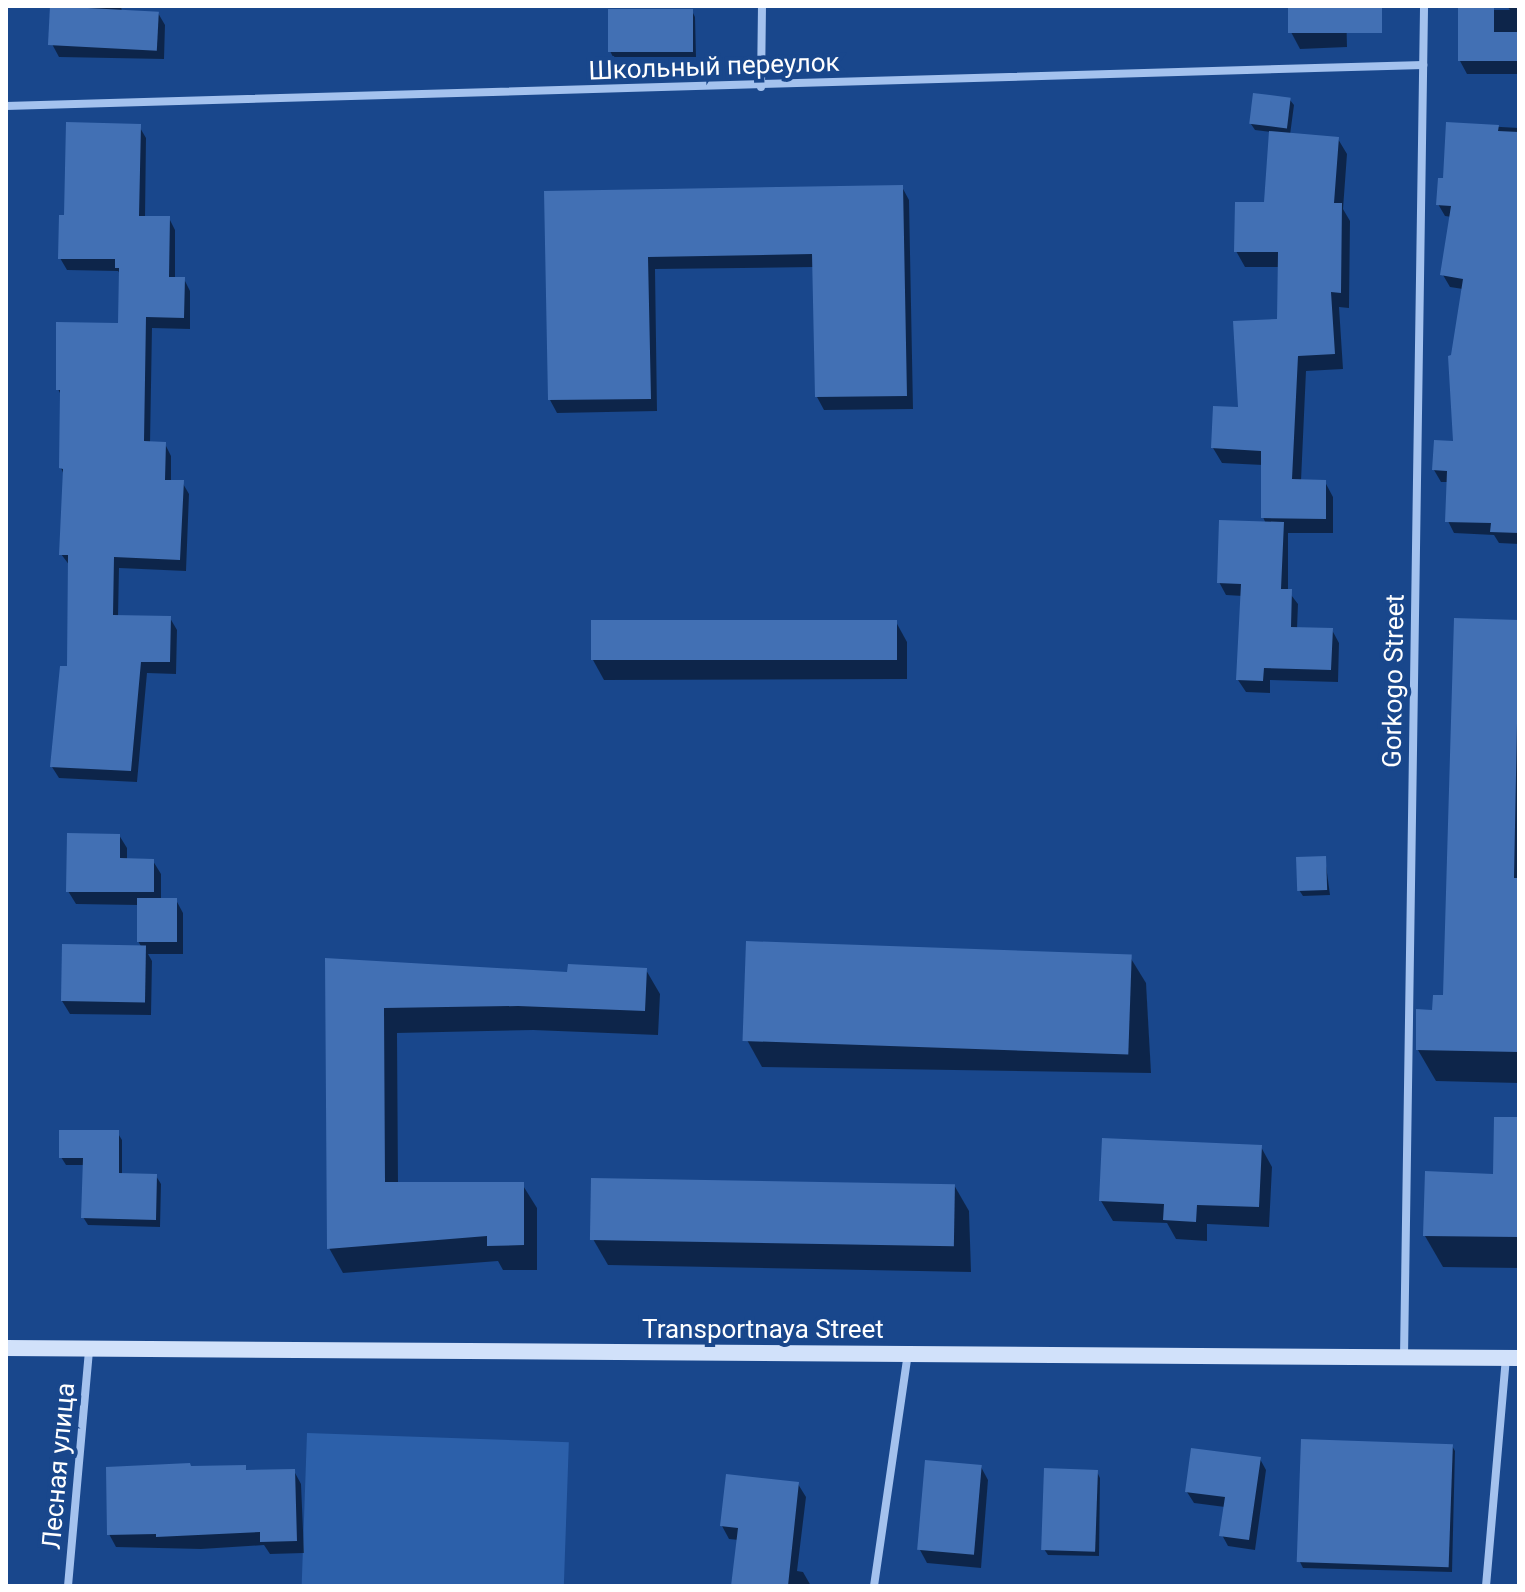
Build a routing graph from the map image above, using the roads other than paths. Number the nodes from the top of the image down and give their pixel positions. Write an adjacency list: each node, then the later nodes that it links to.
1 (762, 6): 4 (street)
2 (1424, 6): 3 (street, Gorkogo Street)
3 (1423, 65): 4 (street, Школьный переулок); 9 (street, Gorkogo Street)
4 (761, 87): 5 (street, Школьный переулок)
5 (6, 106)
6 (6, 1348): 7 (street, Transportnaya Street)
7 (89, 1350): 8 (street, Transportnaya Street); 11 (street, Лесная улица)
8 (908, 1354): 9 (street, Transportnaya Street); 12 (street)
9 (1404, 1357): 10 (street, Transportnaya Street)
10 (1513, 1358): 13 (street)
11 (68, 1586)
12 (874, 1586)
13 (1486, 1586)

